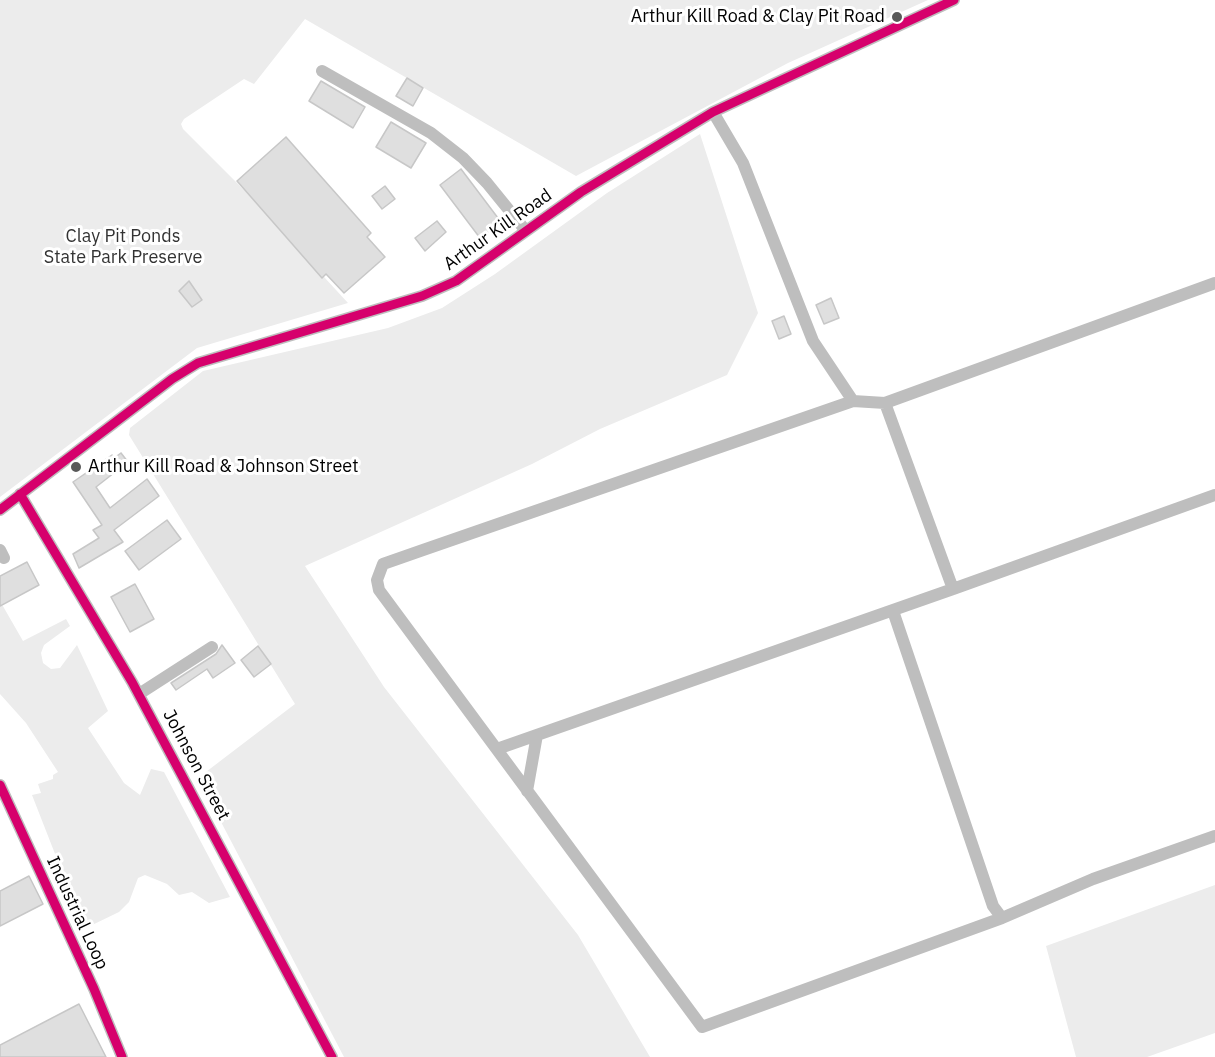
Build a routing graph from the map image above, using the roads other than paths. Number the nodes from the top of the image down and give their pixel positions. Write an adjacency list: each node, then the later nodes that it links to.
1 (954, 0): 3 (street, Arthur Kill Road)
2 (322, 71): 4 (street)
3 (713, 112): 4 (street, Arthur Kill Road); 6 (street)
4 (526, 231): 8 (street, Arthur Kill Road)
5 (1215, 283): 7 (street)
6 (853, 400): 7 (street); 16 (street)
7 (885, 403): 11 (street)
8 (20, 494): 10 (street, Arthur Kill Road); 14 (street, Johnson Street)
9 (1215, 495): 11 (street)
10 (0, 510)
11 (953, 589): 12 (street)
12 (893, 611): 15 (street); 20 (street)
13 (212, 647): 14 (street)
14 (139, 694): 22 (street, Johnson Street)
15 (537, 735): 16 (street); 18 (street)
16 (497, 749): 18 (street)
17 (0, 785): 21 (street, Industrial Loop)
18 (527, 791): 20 (street)
19 (1215, 836): 20 (street)
20 (1002, 918)
21 (122, 1057)
22 (332, 1057)

